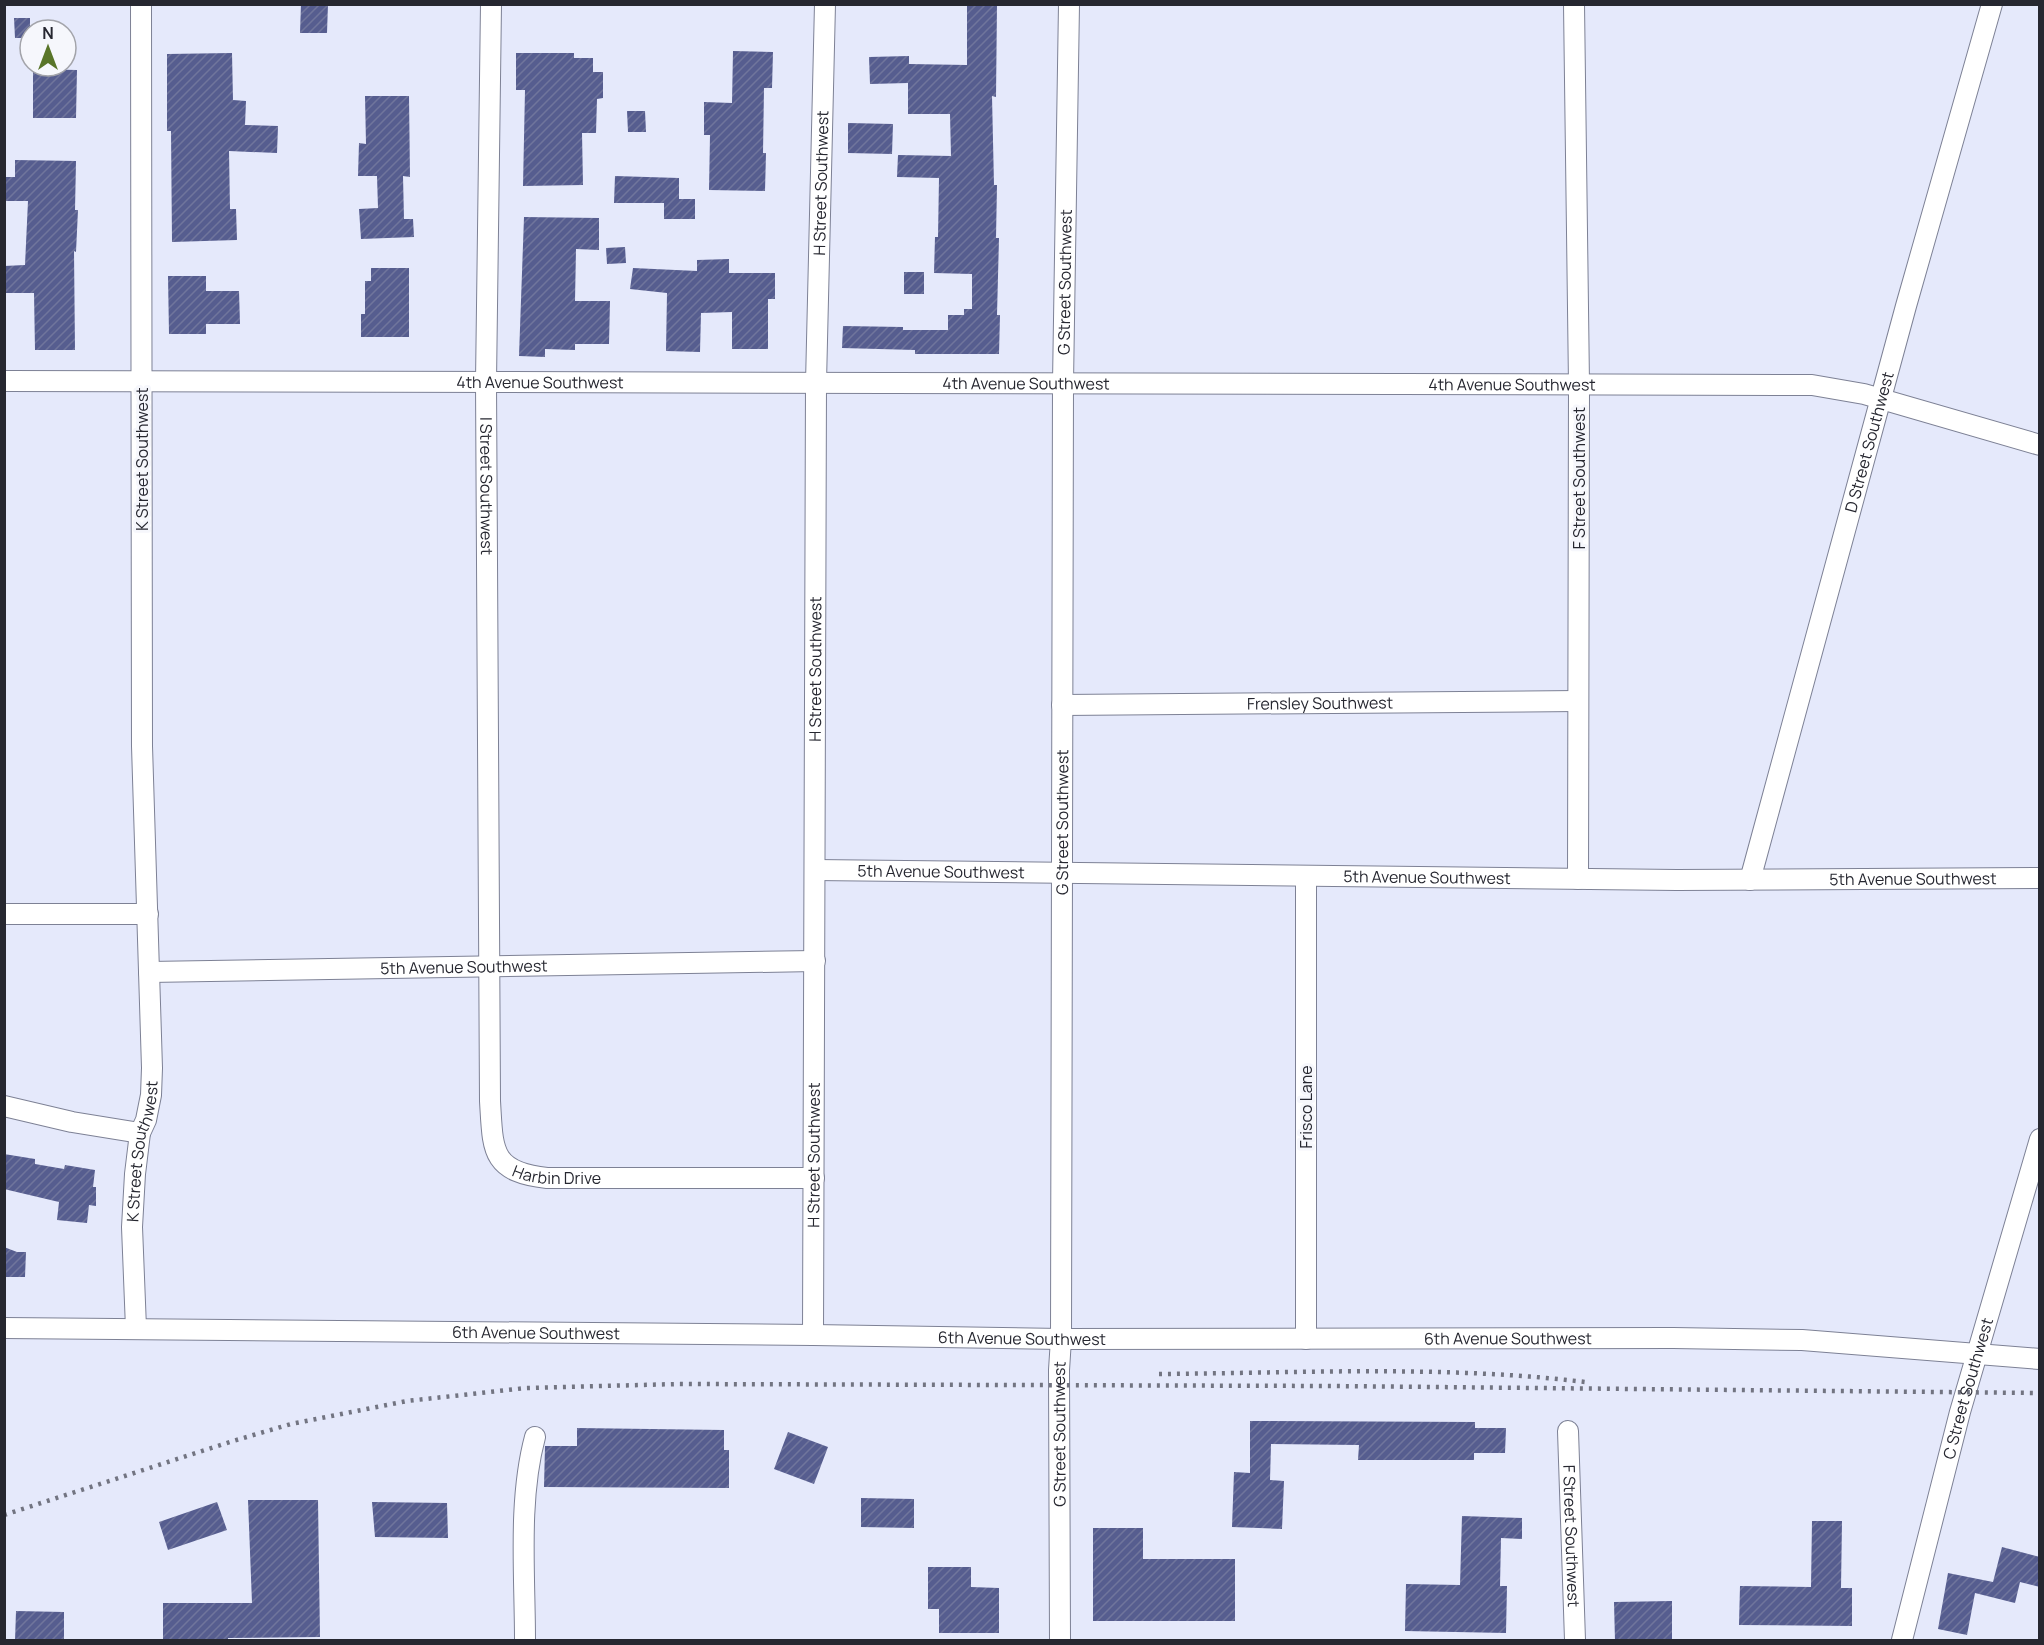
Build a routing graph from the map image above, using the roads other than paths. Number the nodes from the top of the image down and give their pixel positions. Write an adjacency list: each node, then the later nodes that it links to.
1 (141, 4): 8 (street, K Street Southwest)
2 (491, 4): 9 (street, I Street Southwest)
3 (825, 4): 10 (street, H Street Southwest)
4 (1069, 4): 11 (street, G Street Southwest)
5 (1574, 4): 12 (street, F Street Southwest)
6 (1992, 4): 13 (street, D Street Southwest)
7 (4, 381): 8 (street, 4th Avenue Southwest)
8 (142, 382): 9 (street, 4th Avenue Southwest); 24 (street, K Street Southwest)
9 (486, 382): 10 (street, 4th Avenue Southwest); 26 (street, I Street Southwest)
10 (816, 382): 11 (street, 4th Avenue Southwest); 17 (street, H Street Southwest)
11 (1063, 383): 12 (street, 4th Avenue Southwest); 16 (street, G Street Southwest)
12 (1579, 384): 13 (street, 4th Avenue Southwest); 15 (street, F Street Southwest)
13 (1881, 399): 14 (street, 4th Avenue Southwest); 22 (street, D Street Southwest)
14 (2040, 445)
15 (1578, 701): 16 (street, Frensley Southwest); 21 (street, F Street Southwest)
16 (1062, 705): 18 (street, G Street Southwest)
17 (815, 870): 18 (street, 5th Avenue Southwest); 25 (street, H Street Southwest)
18 (1062, 873): 19 (street, 5th Avenue Southwest); 35 (street, G Street Southwest)
19 (1306, 876): 21 (street, 5th Avenue Southwest); 36 (street, Frisco Lane)
20 (2040, 878): 22 (street, 5th Avenue Southwest)
21 (1578, 879): 22 (street, 5th Avenue Southwest)
22 (1750, 880)
23 (4, 914): 24 (street)
24 (148, 914): 27 (street, K Street Southwest)
25 (815, 961): 26 (street, 5th Avenue Southwest); 31 (street, H Street Southwest)
26 (489, 966): 27 (street, 5th Avenue Southwest); 31 (street, Harbin Drive)
27 (149, 972): 29 (street, K Street Southwest)
28 (4, 1106): 29 (street)
29 (140, 1133): 33 (street, K Street Southwest)
30 (2040, 1139): 37 (street, C Street Southwest)
31 (814, 1178): 34 (street, H Street Southwest)
32 (4, 1328): 33 (street, 6th Avenue Southwest)
33 (136, 1328): 34 (street, 6th Avenue Southwest)
34 (813, 1335): 35 (street, 6th Avenue Southwest)
35 (1061, 1339): 36 (street, 6th Avenue Southwest); 42 (street, G Street Southwest)
36 (1306, 1339): 37 (street, 6th Avenue Southwest)
37 (1977, 1355): 38 (street, 6th Avenue Southwest); 44 (street, C Street Southwest)
38 (2040, 1359)
39 (1568, 1431): 43 (street, F Street Southwest)
40 (535, 1437): 41 (street)
41 (525, 1641)
42 (1060, 1641)
43 (1575, 1641)
44 (1902, 1641)

